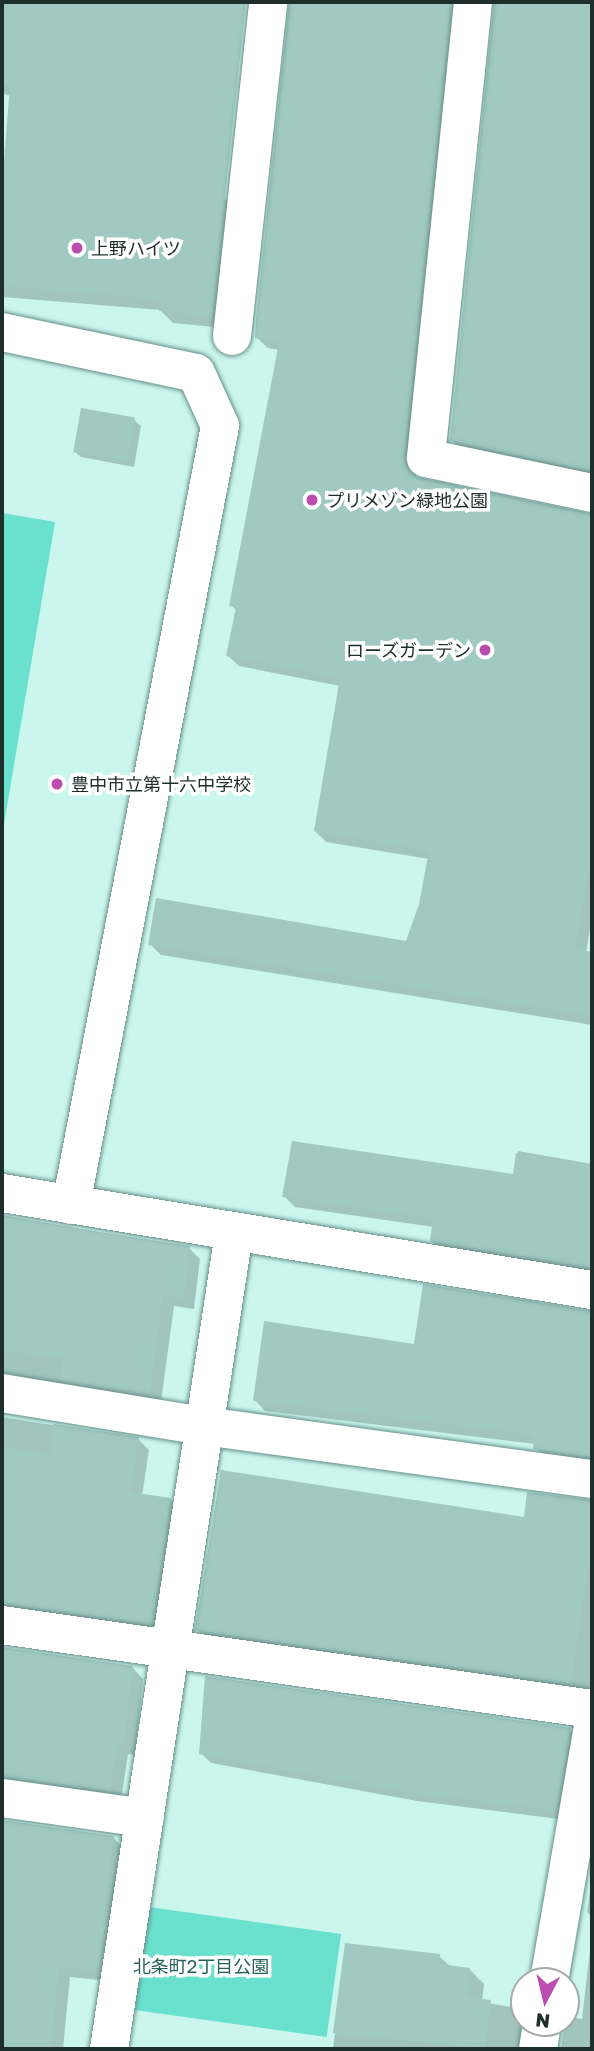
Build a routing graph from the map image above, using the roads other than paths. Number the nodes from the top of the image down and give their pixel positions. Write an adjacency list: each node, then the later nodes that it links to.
1 (268, 2): 4 (street)
2 (473, 2): 5 (street)
3 (2, 332): 7 (street)
4 (232, 337)
5 (592, 492)
6 (2, 1193): 7 (street)
7 (71, 1205): 8 (street)
8 (234, 1233): 9 (street); 11 (street)
9 (592, 1290)
10 (2, 1393): 11 (street)
11 (204, 1426): 12 (street); 14 (street)
12 (592, 1479)
13 (2, 1625): 14 (street)
14 (170, 1651): 15 (street); 18 (street)
15 (592, 1709)
16 (592, 1732): 19 (street)
17 (2, 1798): 18 (street)
18 (145, 1818): 20 (street)
19 (552, 1967)
20 (109, 2049)

